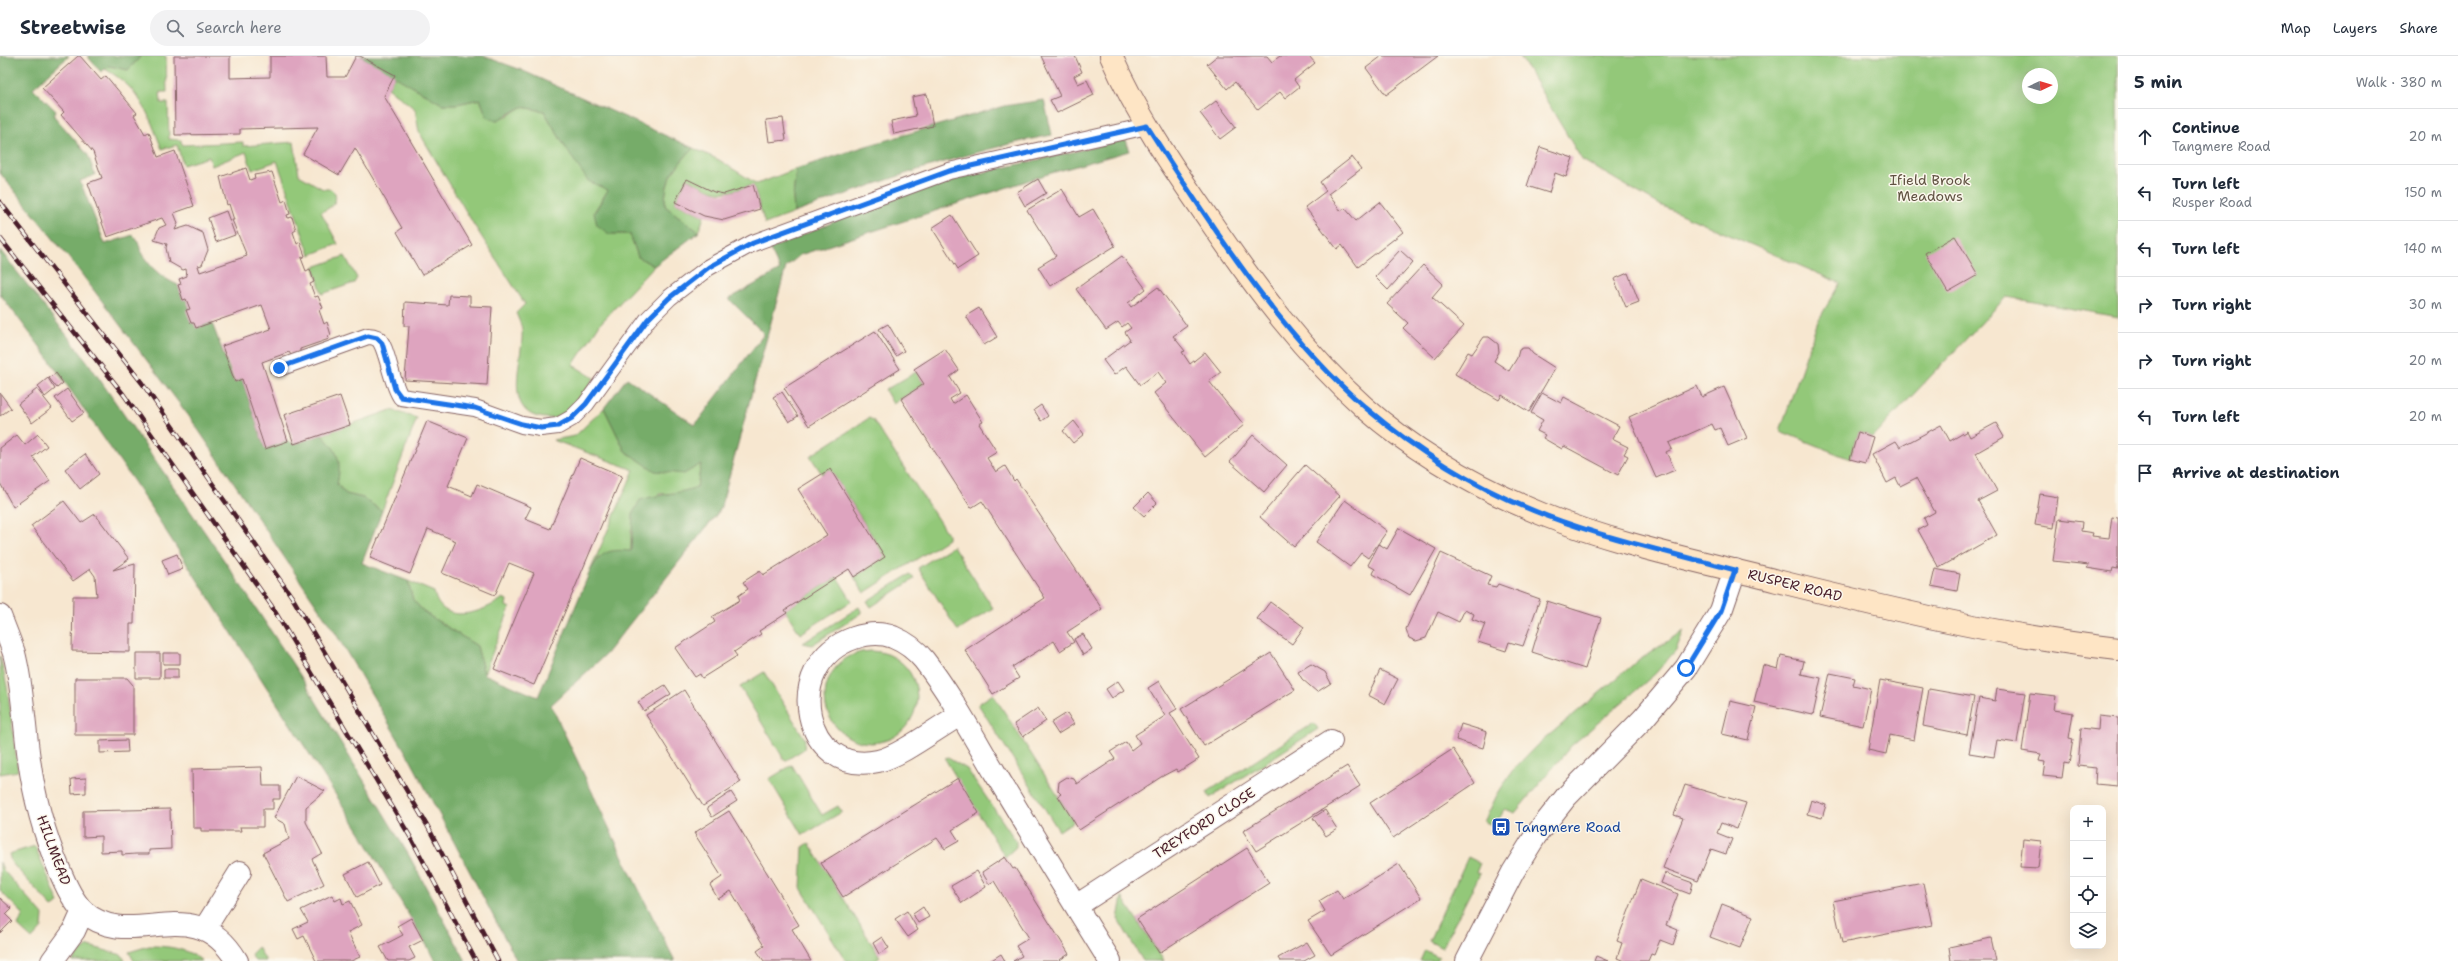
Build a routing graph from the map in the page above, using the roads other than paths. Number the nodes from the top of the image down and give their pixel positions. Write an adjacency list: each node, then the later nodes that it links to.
1 (1111, 56): 2 (street, RUSPER ROAD)
2 (1147, 126): 3 (lane); 4 (street, RUSPER ROAD)
3 (279, 368)
4 (1735, 570): 6 (street, RUSPER ROAD); 16 (street)
5 (0, 616): 11 (street, HILLMEAD)
6 (2118, 649)
7 (960, 715): 7 (street); 10 (street)
8 (1331, 741): 10 (street, TREYFORD CLOSE)
9 (240, 872): 12 (street)
10 (1076, 906): 15 (street)
11 (83, 911): 12 (street, HILLMEAD); 13 (street)
12 (205, 928): 14 (street, HILLMEAD)
13 (52, 961)
14 (237, 961)
15 (1110, 961)
16 (1467, 961)

